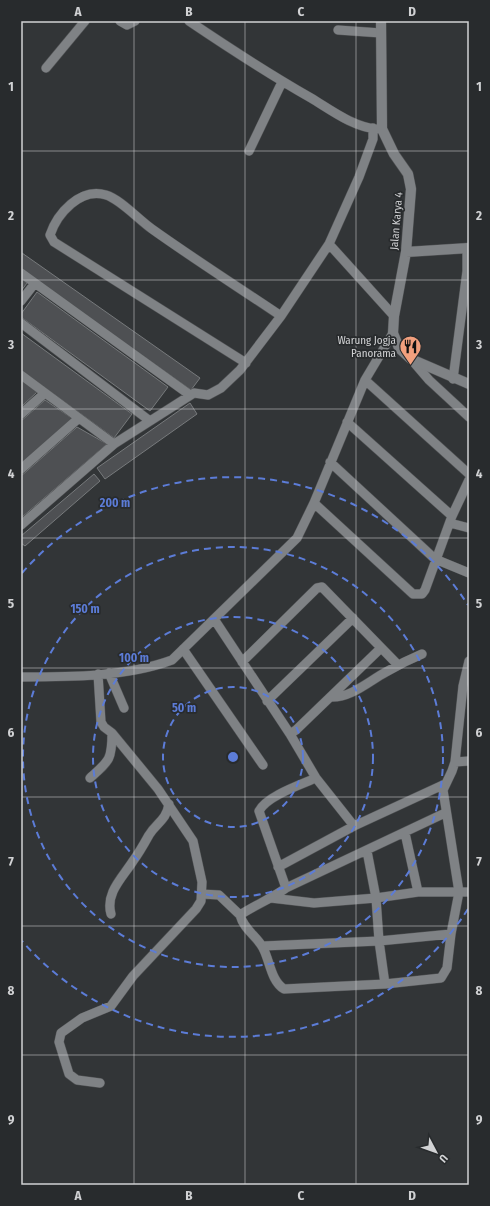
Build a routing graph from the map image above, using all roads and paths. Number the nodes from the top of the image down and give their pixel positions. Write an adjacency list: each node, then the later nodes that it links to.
1 (85, 21): 8 (street)
2 (120, 21): 3 (street)
3 (136, 21)
4 (188, 21): 9 (street)
5 (382, 21): 7 (main road, Jalan Karya 4)
6 (338, 30): 7 (street)
7 (381, 33): 10 (main road, Jalan Karya 4)
8 (46, 68)
9 (282, 82): 10 (street); 11 (street)
10 (377, 129): 12 (street); 14 (main road, Jalan Karya 4)
11 (249, 151)
12 (329, 244): 18 (street); 19 (street)
13 (468, 248): 14 (main road); 25 (street)
14 (406, 252): 19 (main road, Jalan Karya 4)
15 (21, 273): 16 (street)
16 (35, 284): 17 (street); 29 (street)
17 (21, 301)
18 (281, 316): 23 (street); 23 (street)
19 (394, 316): 21 (main road, Jalan Karya 4)
20 (21, 323): 33 (street)
21 (393, 333): 22 (main road, Jalan Karya 4); 26 (street)
22 (411, 359): 25 (main road, Jalan Karya 4); 31 (street)
23 (246, 363): 29 (street)
24 (21, 375): 28 (street)
25 (452, 379): 27 (main road, Jalan Karya 4)
26 (365, 380): 34 (street); 38 (street)
27 (469, 384)
28 (45, 393): 30 (street); 32 (street)
29 (190, 395): 33 (street)
30 (21, 414)
31 (469, 417)
32 (79, 418): 35 (street); 37 (street)
33 (150, 421): 35 (street)
34 (347, 422): 36 (street); 41 (street)
35 (114, 444): 42 (street)
36 (330, 462): 40 (street); 44 (street)
37 (21, 469)
38 (469, 474)
39 (468, 484): 41 (street)
40 (314, 503): 44 (street); 47 (street)
41 (451, 519): 43 (street); 44 (street)
42 (21, 525)
43 (469, 528)
44 (435, 559): 45 (street)
45 (469, 573)
46 (353, 618): 48 (street); 52 (street); 58 (street)
47 (214, 619): 49 (street); 52 (street)
48 (381, 648): 53 (street); 57 (street)
49 (183, 649): 54 (street); 64 (street)
50 (422, 654): 53 (street)
51 (469, 661): 63 (street)
52 (242, 662): 58 (street)
53 (398, 665): 57 (street)
54 (109, 673): 55 (street); 59 (street)
55 (98, 674): 56 (street); 60 (street)
56 (21, 677)
57 (330, 697): 61 (street)
58 (267, 701): 61 (street)
59 (124, 708)
60 (112, 733): 65 (street); 68 (street)
61 (290, 734): 66 (street)
62 (469, 761): 63 (street)
63 (455, 762): 67 (street)
64 (263, 765)
65 (90, 778)
66 (316, 778): 70 (street); 73 (street)
67 (445, 784): 69 (street); 70 (street)
68 (169, 804): 78 (street); 81 (street)
69 (445, 813): 71 (street); 76 (street)
70 (354, 826): 73 (street)
71 (405, 833): 72 (street); 75 (street)
72 (367, 851): 74 (street); 80 (street)
73 (278, 867): 74 (street)
74 (286, 888): 79 (street)
75 (418, 892): 76 (street); 80 (street)
76 (459, 892): 77 (street); 83 (street)
77 (469, 892)
78 (202, 894): 82 (street); 87 (street)
79 (271, 898): 80 (street); 82 (street)
80 (376, 898): 84 (street)
81 (111, 914)
82 (240, 915): 85 (street)
83 (451, 934): 84 (street); 86 (street)
84 (379, 941): 85 (street); 86 (street)
85 (262, 946): 86 (street)
86 (385, 984)
87 (100, 1083)

